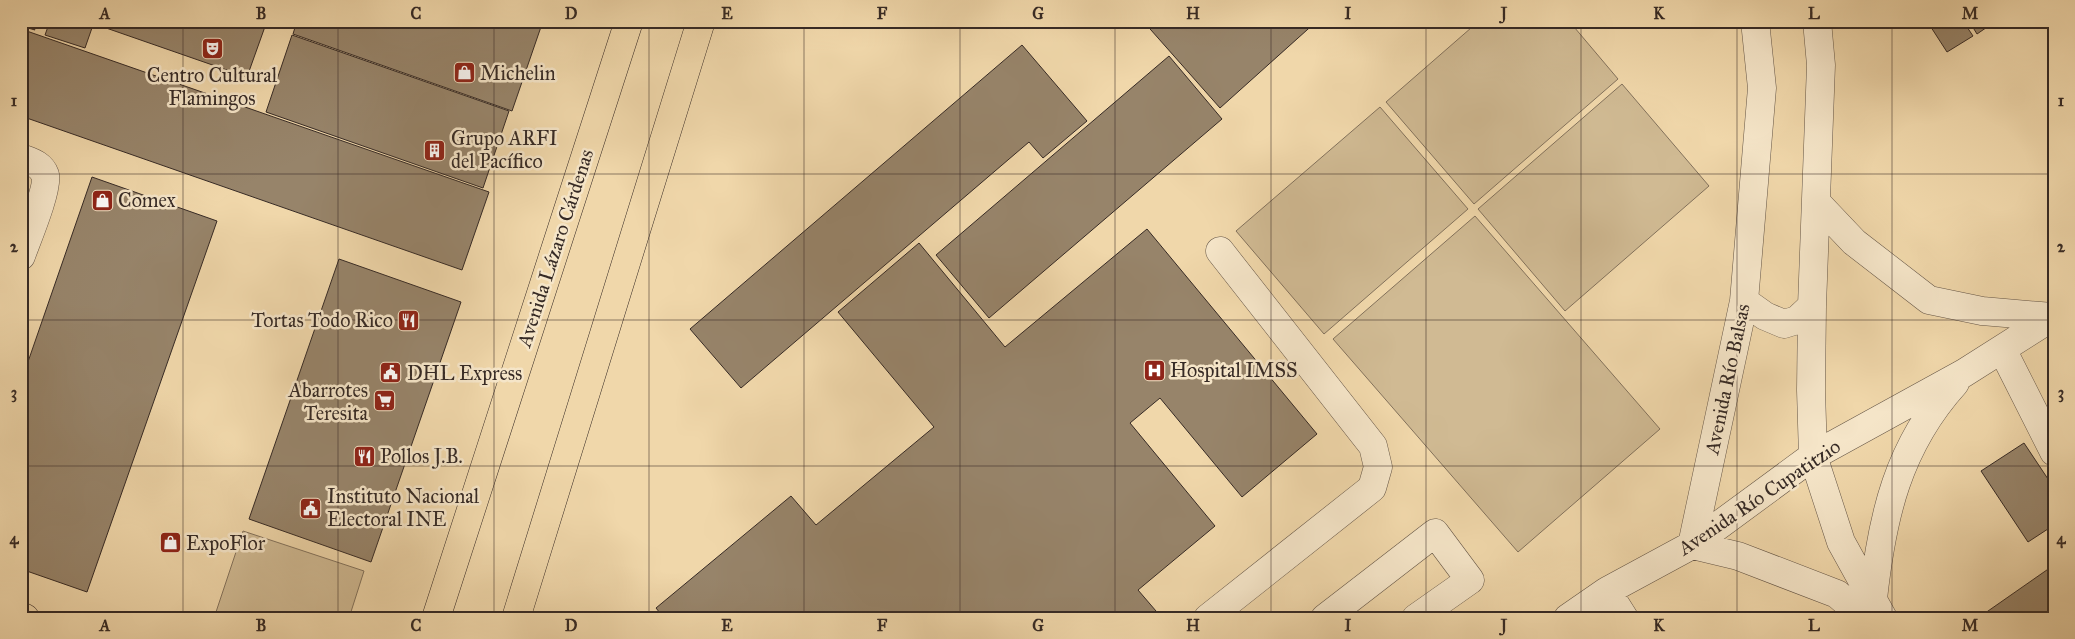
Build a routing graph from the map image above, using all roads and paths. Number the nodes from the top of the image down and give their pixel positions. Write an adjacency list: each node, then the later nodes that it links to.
1 (629, 21): 19 (main road, Avenida Lázaro Cárdenas)
2 (701, 21): 20 (main road)
3 (1755, 21): 9 (street, Avenida Río Balsas)
4 (1817, 21): 6 (street)
5 (21, 158): 8 (street)
6 (1817, 203): 10 (street); 11 (street)
7 (1220, 251): 21 (street)
8 (21, 256)
9 (1744, 301): 10 (street); 16 (street, Avenida Río Balsas)
10 (1812, 306): 15 (street)
11 (2053, 317): 12 (street, Avenida Río Cupatitzio)
12 (2002, 349): 13 (street, Avenida Río Cupatitzio); 14 (street)
13 (1964, 373): 15 (street, Avenida Río Cupatitzio); 18 (street)
14 (2054, 452)
15 (1813, 456): 16 (street, Avenida Río Cupatitzio); 18 (street)
16 (1692, 545): 17 (street, Avenida Río Cupatitzio); 18 (street)
17 (1607, 592): 24 (street, Avenida Río Cupatitzio); 25 (street)
18 (1874, 611)
19 (436, 618)
20 (516, 618)
21 (1208, 618)
22 (1325, 618): 23 (street)
23 (1416, 618)
24 (1568, 618)
25 (1624, 618)

